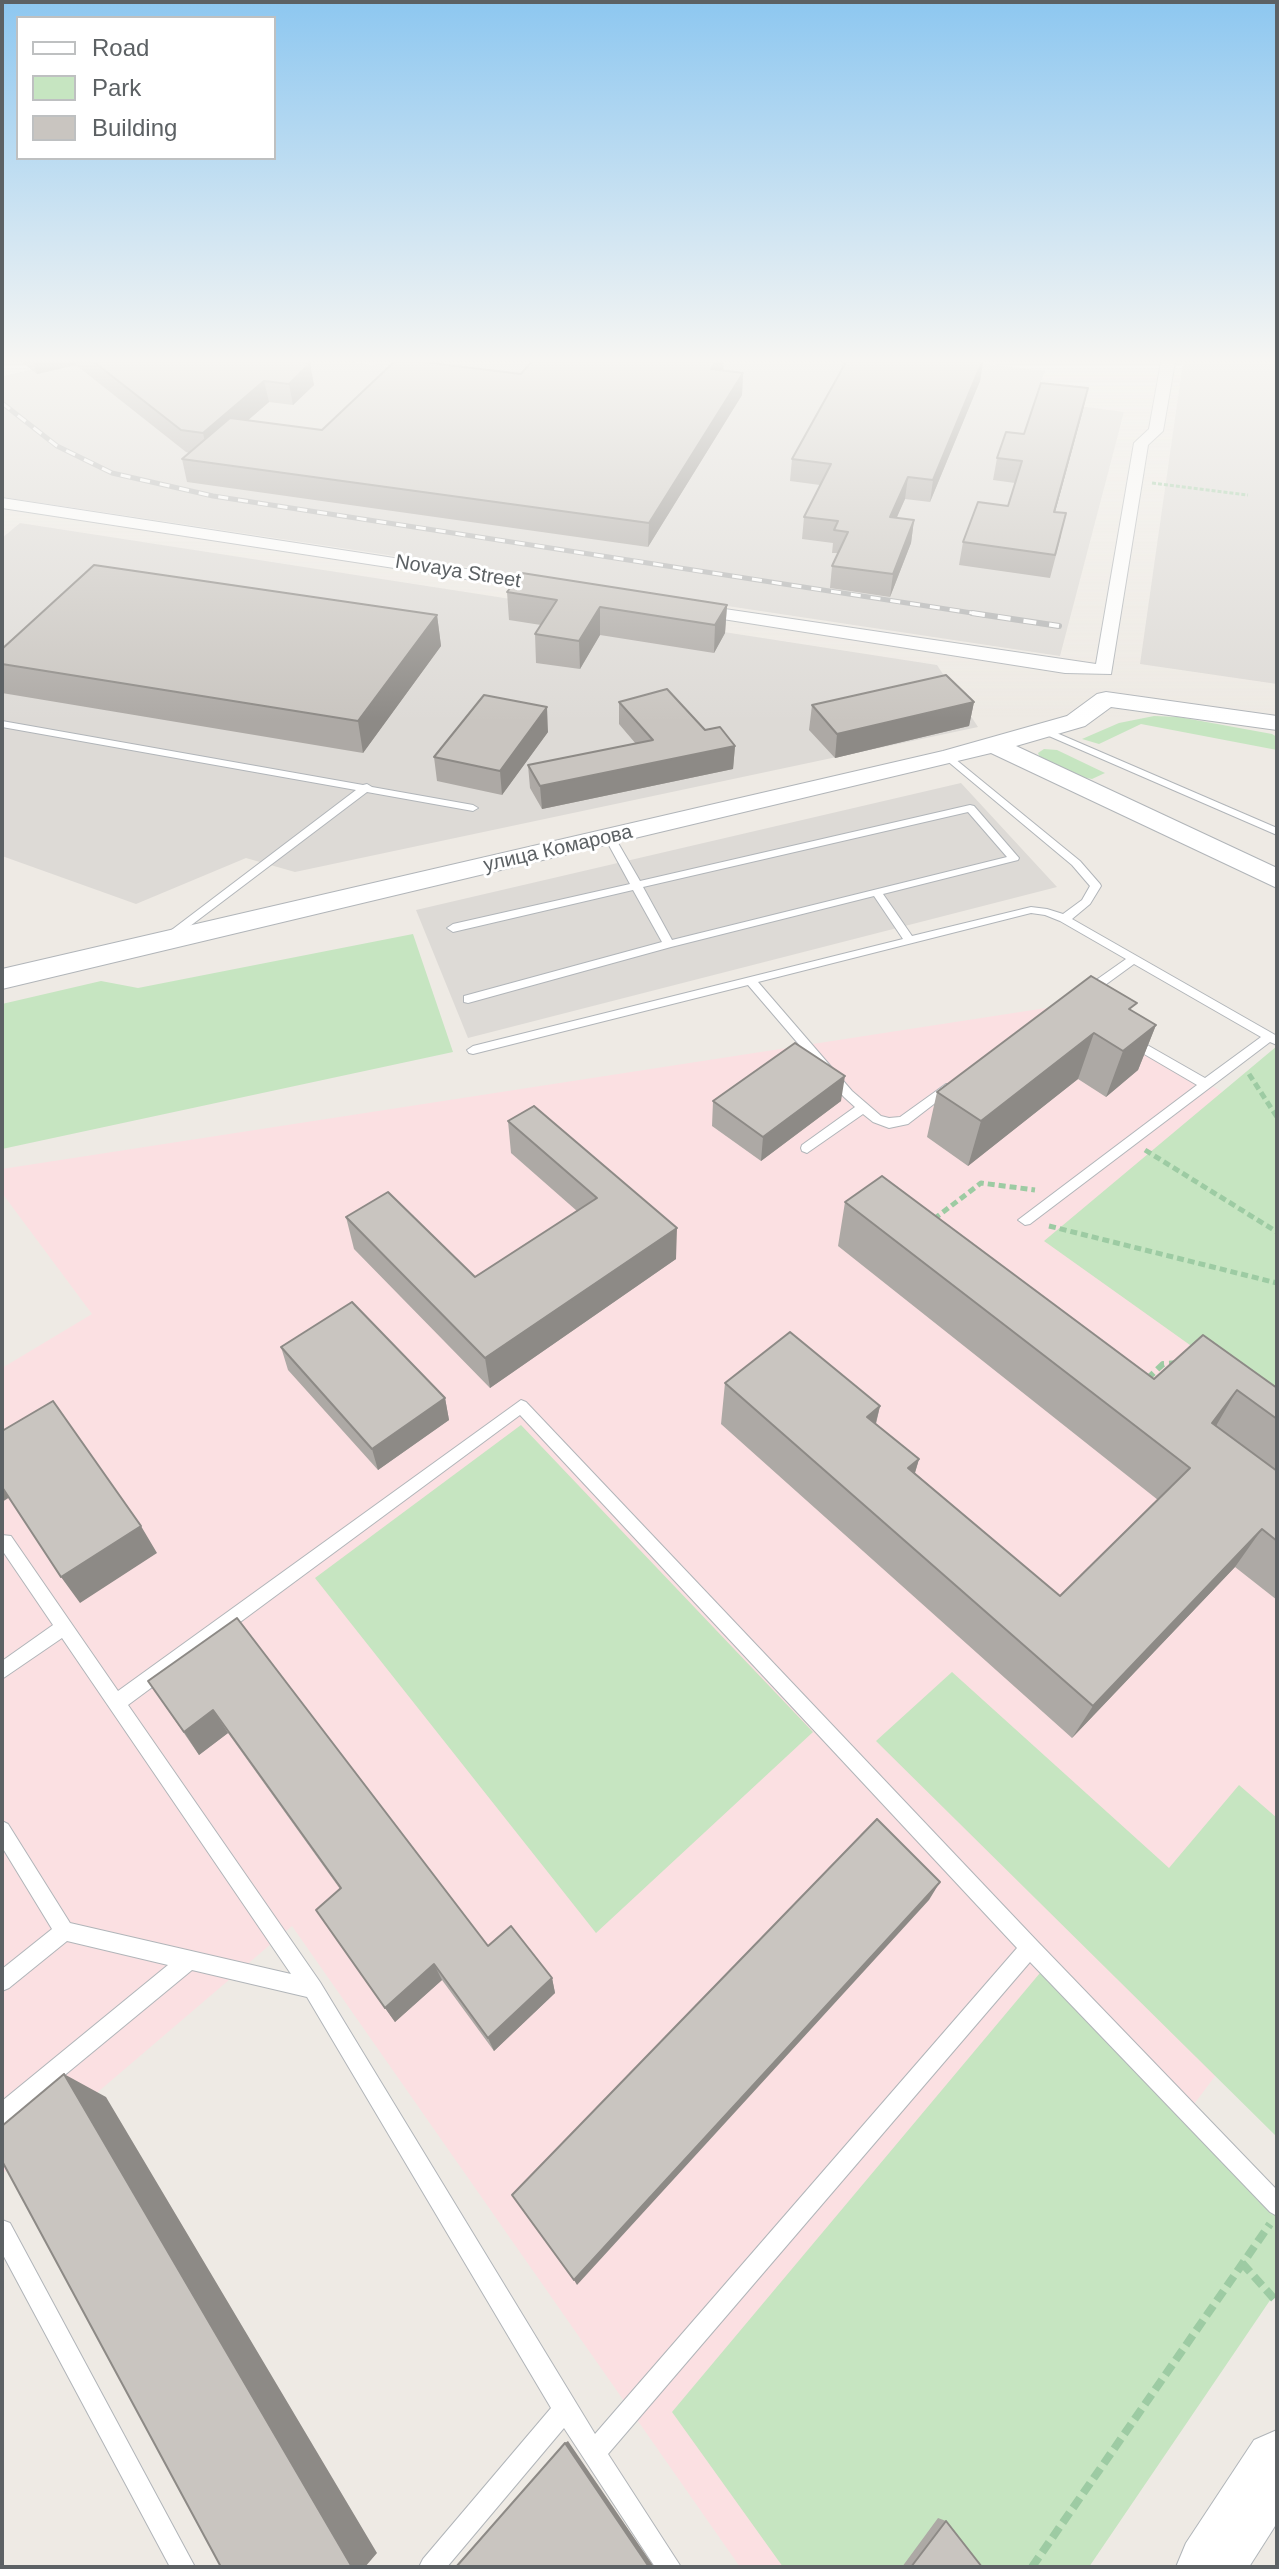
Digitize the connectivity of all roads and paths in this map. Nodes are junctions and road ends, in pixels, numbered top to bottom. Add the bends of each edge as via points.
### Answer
1 (1135, 482) edge
2 (1151, 483) dead end
3 (1248, 495) dead end
4 (2, 503) edge
5 (565, 589) edge
6 (674, 606) edge
7 (1104, 670) junction
8 (1106, 699) junction
9 (1277, 723) edge
10 (2, 724) edge
11 (1045, 731) junction
12 (994, 745) junction
13 (949, 757) junction
14 (367, 787) junction
15 (473, 808) dead end
16 (1277, 832) edge
17 (610, 838) junction
18 (1277, 879) edge
19 (638, 886) junction
20 (876, 892) junction
21 (1064, 919) junction
22 (453, 928) dead end
23 (169, 938) junction
24 (910, 941) junction
25 (669, 944) junction
26 (1134, 959) junction
27 (2, 979) edge
28 (751, 981) junction
29 (468, 999) dead end
30 (1069, 1005) edge
31 (1123, 1037) edge
32 (1273, 1039) edge
33 (473, 1050) dead end
34 (1239, 1059) junction
35 (967, 1076) edge
36 (1205, 1084) junction
37 (862, 1109) junction
38 (1277, 1117) edge
39 (1130, 1141) junction
40 (807, 1148) dead end
41 (1073, 1183) junction
42 (1025, 1220) joint
43 (928, 1226) edge
44 (1277, 1232) edge
45 (1277, 1283) edge
46 (1190, 1369) edge
47 (1138, 1382) edge
48 (2, 1543) edge
49 (64, 1627) junction
50 (2, 1671) edge
51 (116, 1703) junction
52 (2, 1830) edge
53 (64, 1931) junction
54 (1030, 1948) junction
55 (189, 1960) junction
56 (2, 1981) edge
57 (313, 1989) junction
58 (2, 2114) edge
59 (1277, 2205) edge
60 (1277, 2214) edge
61 (2, 2231) edge
62 (1242, 2263) junction
63 (1277, 2302) edge
64 (565, 2409) junction
65 (595, 2452) junction
66 (1277, 2463) edge
67 (183, 2567) edge
68 (431, 2567) edge
69 (669, 2567) edge
70 (1032, 2567) edge
71 (1210, 2567) edge

1 - 7 street
2 - 3 path
4 - 5 street, Novaya Street
6 - 7 street
7 - 8 street
8 - 9 street
8 - 11 street, улица Комарова via 1076,721
10 - 14 lane
11 - 12 street, улица Комарова
11 - 16 lane
12 - 13 street, улица Комарова
12 - 18 street
13 - 17 street, улица Комарова
13 - 21 lane via 1076,863 1096,886
14 - 15 lane
14 - 23 lane
17 - 19 lane
17 - 23 street, улица Комарова
19 - 20 lane via 970,808 1014,858
19 - 22 lane
19 - 25 lane
20 - 24 lane
20 - 25 lane
21 - 24 lane via 1031,910
21 - 26 lane
23 - 27 street, улица Комарова
24 - 28 lane
25 - 29 lane
26 - 30 lane
26 - 32 lane
28 - 33 lane
28 - 37 lane
31 - 36 lane
32 - 34 lane
34 - 36 lane
34 - 38 path
35 - 37 lane via 903,1121 889,1123
36 - 39 lane
37 - 40 lane
39 - 41 lane
39 - 44 path
41 - 42 lane
41 - 43 path via 1033,1190 981,1183
42 - 45 path
46 - 47 path via 1171,1362
48 - 49 lane
49 - 50 lane
49 - 51 lane
51 - 54 lane via 521,1406
51 - 57 lane
52 - 53 lane
53 - 55 lane
53 - 56 lane
54 - 59 lane
54 - 65 lane
55 - 57 lane
55 - 58 lane
57 - 64 lane
60 - 62 path
61 - 67 lane
62 - 63 path
62 - 70 path
64 - 65 lane
64 - 68 lane
65 - 69 lane
66 - 71 main road

